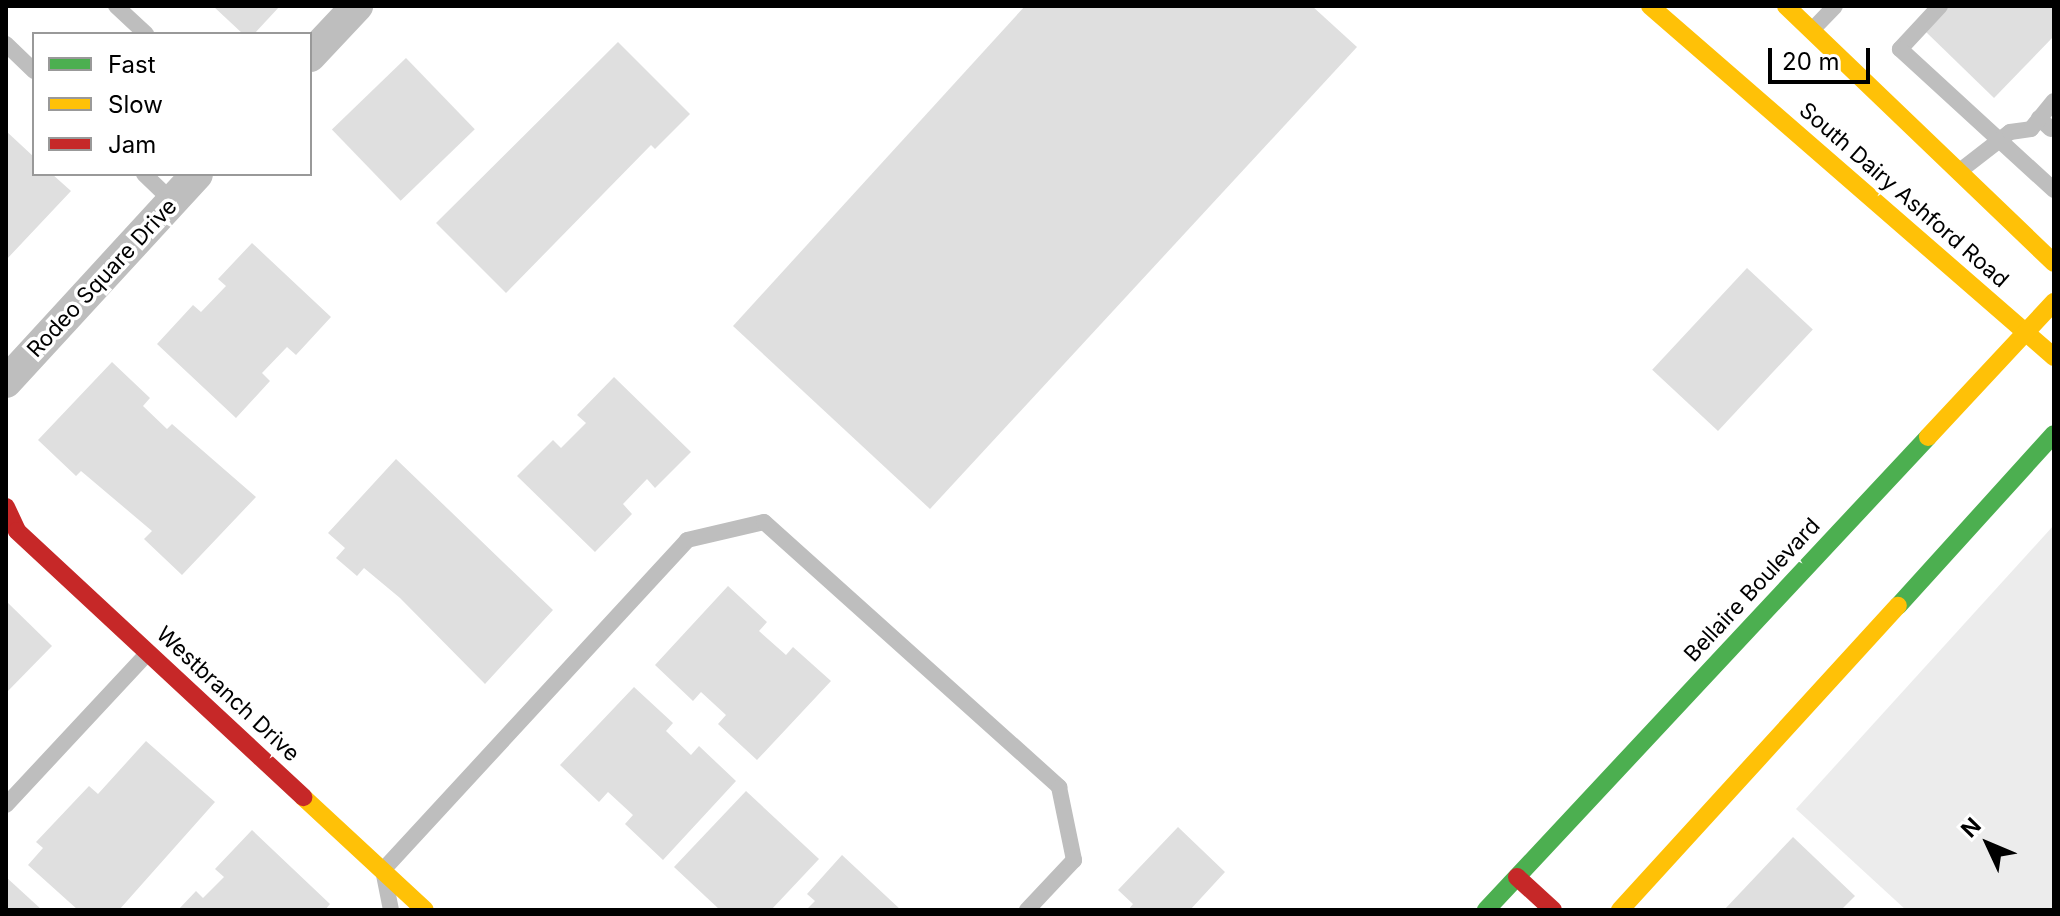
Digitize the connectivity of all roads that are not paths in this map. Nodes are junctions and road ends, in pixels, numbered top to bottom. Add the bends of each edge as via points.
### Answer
1 (116, 6) edge
2 (357, 6) edge
3 (1650, 6) edge
4 (1786, 6) edge
5 (1835, 6) edge
6 (1940, 6) edge
7 (1813, 30) junction
8 (144, 32) edge
9 (6, 44) edge
10 (312, 54) edge
11 (32, 69) edge
12 (2054, 101) edge
13 (1999, 141) junction
14 (1959, 171) junction
15 (146, 176) edge
16 (195, 176) edge
17 (2054, 190) edge
18 (172, 201) junction
19 (2054, 263) edge
20 (2054, 302) edge
21 (2026, 332) junction
22 (2054, 357) edge
23 (6, 382) edge
24 (2054, 434) edge
25 (6, 507) edge
26 (148, 652) junction
27 (6, 805) edge
28 (383, 870) junction
29 (1517, 877) junction
30 (391, 910) edge
31 (425, 910) edge
32 (1027, 910) edge
33 (1486, 910) edge
34 (1553, 910) edge
35 (1620, 910) edge

1 - 8 lane
2 - 10 street
3 - 21 main road, South Dairy Ashford Road
4 - 7 main road
5 - 7 lane
6 - 13 lane via 1900,49
7 - 14 main road
9 - 11 lane
12 - 13 lane via 2045,124 2010,132
13 - 14 lane
13 - 17 lane
14 - 19 main road
15 - 18 lane
16 - 18 street, Rodeo Square Drive
18 - 23 street, Rodeo Square Drive
20 - 21 main road, Bellaire Boulevard
21 - 22 main road, South Dairy Ashford Road
21 - 29 main road, Bellaire Boulevard
24 - 35 main road
25 - 26 main road, Westbranch Drive via 17,531
26 - 27 lane
26 - 28 main road, Westbranch Drive
28 - 30 lane
28 - 31 main road, Westbranch Drive
28 - 32 lane via 687,540 764,522 1059,787 1074,860
29 - 33 main road, Bellaire Boulevard
29 - 34 main road

